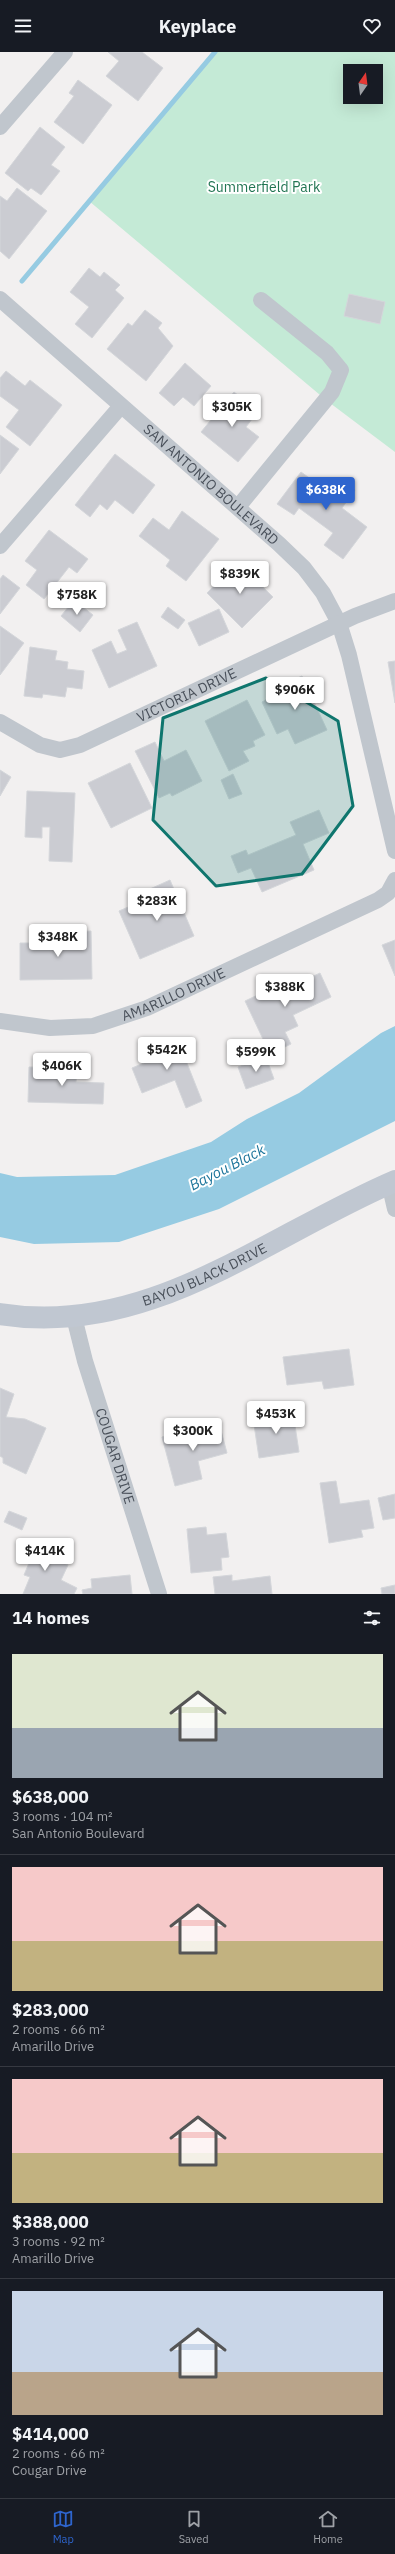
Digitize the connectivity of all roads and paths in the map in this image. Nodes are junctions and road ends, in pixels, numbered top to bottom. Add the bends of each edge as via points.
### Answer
1 (65, 52) edge
2 (0, 126) edge
3 (0, 299) edge
4 (261, 300) dead end
5 (121, 406) junction
6 (238, 507) junction
7 (0, 546) edge
8 (395, 601) edge
9 (339, 623) junction
10 (0, 722) edge
11 (395, 851) edge
12 (395, 880) edge
13 (0, 1021) edge
14 (392, 1182) edge
15 (395, 1209) edge
16 (0, 1314) edge
17 (74, 1317) junction
18 (158, 1594) edge

1 - 2 street
3 - 5 street, SAN ANTONIO BOULEVARD
4 - 6 street via 327,353 341,370 332,392
5 - 6 street, SAN ANTONIO BOULEVARD
5 - 7 street
6 - 9 street, SAN ANTONIO BOULEVARD via 304,568 323,593
8 - 9 street, VICTORIA DRIVE
9 - 10 street, VICTORIA DRIVE via 80,745 60,750 40,745
9 - 11 street, SAN ANTONIO BOULEVARD
12 - 13 street, AMARILLO DRIVE via 388,893 378,900 147,1008 93,1026 50,1028
14 - 15 street
14 - 17 main road, BAYOU BLACK DRIVE via 176,1291 112,1311
16 - 17 main road, BAYOU BLACK DRIVE via 16,1317
17 - 18 street, COUGAR DRIVE via 85,1361

